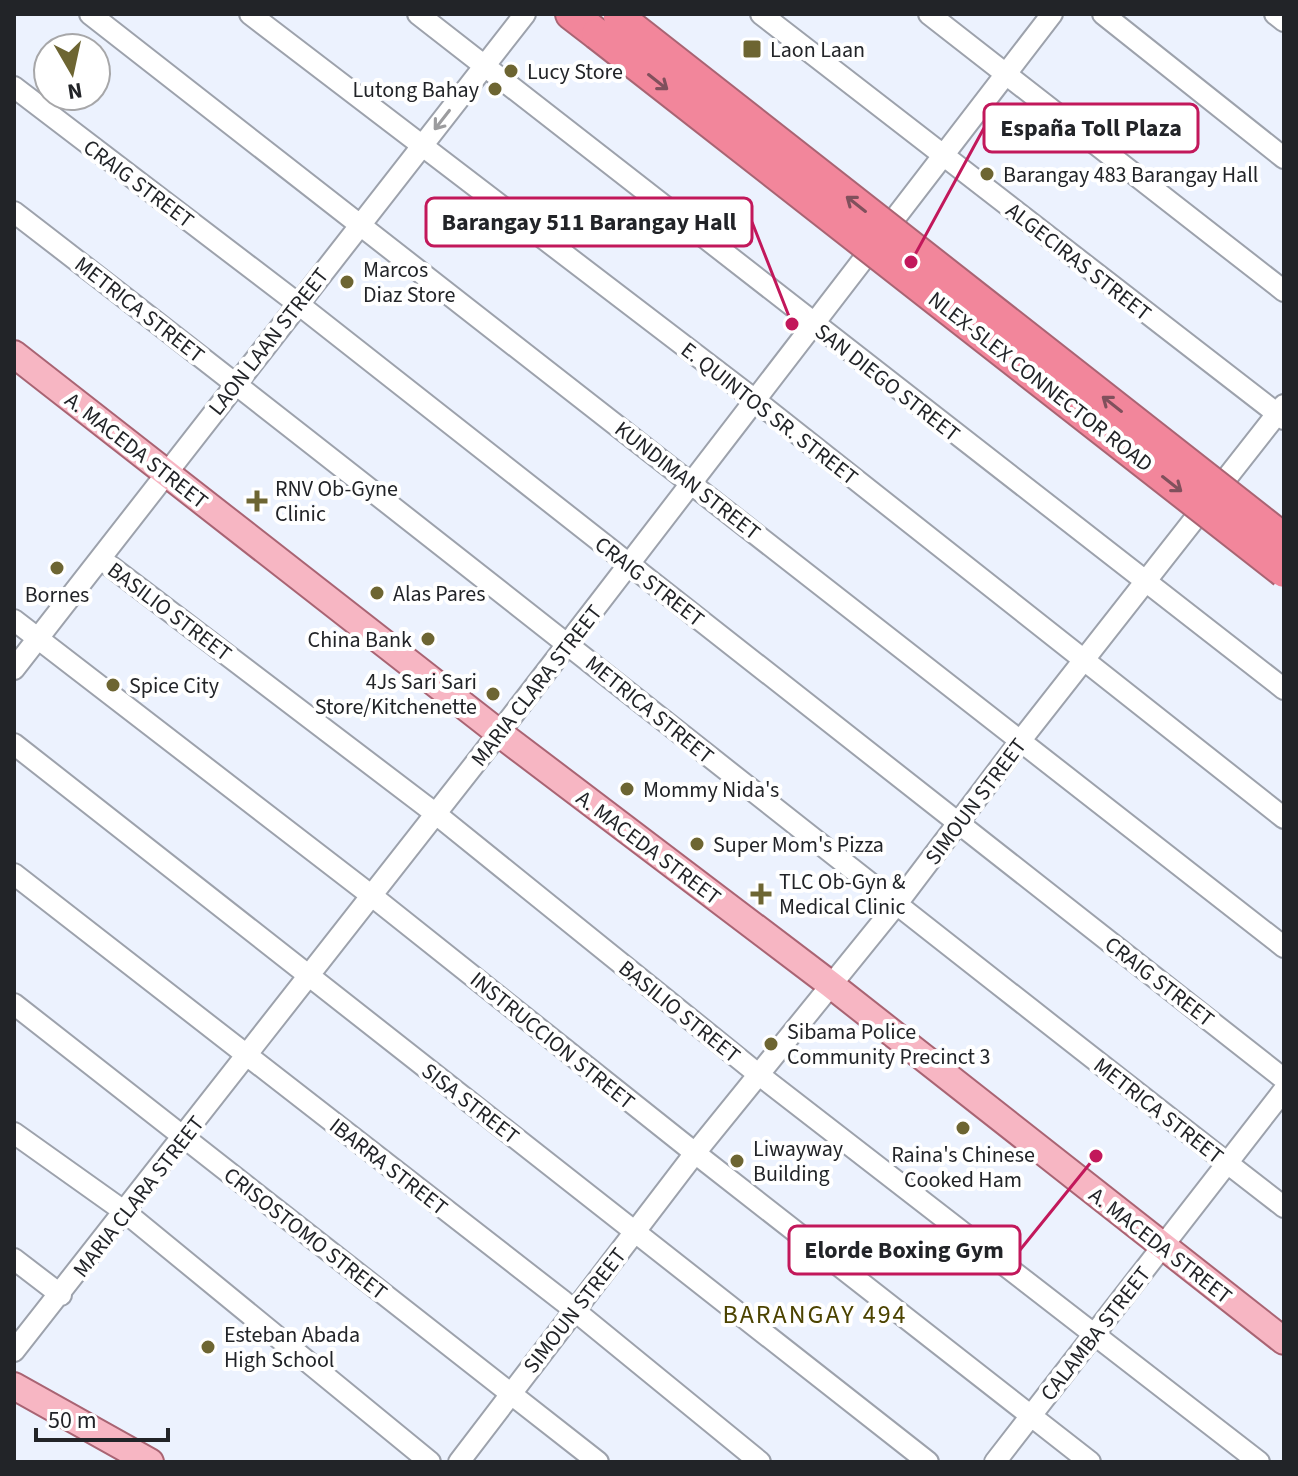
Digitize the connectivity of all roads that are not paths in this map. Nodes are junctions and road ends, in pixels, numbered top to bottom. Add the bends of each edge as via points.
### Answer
1 (90, 14) edge
2 (250, 14) edge
3 (418, 14) edge
4 (525, 14) edge
5 (571, 14) edge
6 (761, 14) edge
7 (929, 14) edge
8 (1052, 14) edge
9 (1103, 14) edge
10 (1275, 14) edge
11 (616, 15) edge
12 (1284, 21) edge
13 (484, 66) junction
14 (1005, 75) junction
15 (14, 87) edge
16 (421, 147) junction
17 (943, 156) junction
18 (1284, 158) edge
19 (14, 212) edge
20 (357, 226) junction
21 (1284, 291) edge
22 (297, 303) junction
23 (813, 325) junction
24 (14, 354) edge
25 (236, 382) junction
26 (755, 400) junction
27 (1282, 412) edge
28 (166, 473) junction
29 (692, 483) junction
30 (1284, 539) edge
31 (101, 559) junction
32 (629, 564) junction
33 (1284, 572) edge
34 (1147, 581) junction
35 (14, 620) edge
36 (38, 638) junction
37 (568, 643) junction
38 (1085, 659) junction
39 (14, 669) edge
40 (1284, 689) edge
41 (499, 733) junction
42 (1021, 740) junction
43 (14, 744) edge
44 (436, 814) junction
45 (1284, 818) edge
46 (959, 824) junction
47 (14, 874) edge
48 (372, 896) junction
49 (896, 905) junction
50 (1284, 947) edge
51 (310, 976) junction
52 (830, 984) junction
53 (14, 1004) edge
54 (247, 1056) junction
55 (758, 1074) junction
56 (1284, 1079) edge
57 (1284, 1090) edge
58 (14, 1133) edge
59 (183, 1138) junction
60 (695, 1153) junction
61 (1228, 1164) junction
62 (1284, 1207) edge
63 (125, 1212) junction
64 (635, 1232) junction
65 (1161, 1246) junction
66 (14, 1259) edge
67 (61, 1295) junction
68 (575, 1310) junction
69 (1094, 1332) junction
70 (1284, 1341) edge
71 (14, 1351) edge
72 (14, 1386) edge
73 (511, 1393) junction
74 (1031, 1416) junction
75 (150, 1462) edge
76 (430, 1462) edge
77 (459, 1462) edge
78 (598, 1462) edge
79 (760, 1462) edge
80 (928, 1462) edge
81 (995, 1462) edge
82 (1090, 1462) edge
83 (1259, 1462) edge

1 - 20 street, KUNDIMAN STREET
2 - 16 street, E. QUINTOS SR. STREET
3 - 13 street, SAN DIEGO STREET
4 - 13 street, LAON LAAN STREET
5 -> 33 highway, NLEX-SLEX CONNECTOR ROAD, bridge
6 - 17 street, ALGECIRAS STREET
7 - 14 street
8 - 14 street, MARIA CLARA STREET
9 - 18 street
10 - 12 street
30 -> 11 highway, NLEX-SLEX CONNECTOR ROAD, bridge
13 -> 16 street, LAON LAAN STREET
13 - 23 street, SAN DIEGO STREET
14 - 17 street, MARIA CLARA STREET
14 - 21 street
15 - 22 street, CRAIG STREET
16 - 20 street, LAON LAAN STREET
16 - 26 street, E. QUINTOS SR. STREET
17 - 23 street, MARIA CLARA STREET
17 - 27 street, ALGECIRAS STREET
19 - 25 street, METRICA STREET
20 - 22 street, LAON LAAN STREET
20 - 29 street, KUNDIMAN STREET
22 - 25 street, LAON LAAN STREET
22 - 32 street, CRAIG STREET
23 - 26 street, MARIA CLARA STREET
23 - 34 street, SAN DIEGO STREET
24 - 28 main road, A. MACEDA STREET
25 - 28 street, LAON LAAN STREET
25 - 37 street, METRICA STREET
26 - 29 street, MARIA CLARA STREET
26 - 38 street, E. QUINTOS SR. STREET
27 - 34 street, SIMOUN STREET
28 - 31 street, LAON LAAN STREET
28 - 41 main road, A. MACEDA STREET
29 - 32 street, MARIA CLARA STREET
29 - 42 street, KUNDIMAN STREET
31 - 36 street, LAON LAAN STREET
31 - 44 street, BASILIO STREET
32 - 37 street, MARIA CLARA STREET
32 - 46 street, CRAIG STREET
34 - 38 street, SIMOUN STREET
34 - 40 street, SAN DIEGO STREET
35 - 36 street, INSTRUCCION STREET
36 - 39 street, LAON LAAN STREET
36 - 48 street, INSTRUCCION STREET
37 - 41 street, MARIA CLARA STREET
37 - 49 street, METRICA STREET
38 - 42 street, SIMOUN STREET
38 - 45 street, E. QUINTOS SR. STREET
41 - 44 street, MARIA CLARA STREET
41 - 52 main road, A. MACEDA STREET
42 - 46 street, SIMOUN STREET
42 - 50 street, KUNDIMAN STREET
43 - 51 street, SISA STREET
44 - 48 street, MARIA CLARA STREET
44 - 55 street, BASILIO STREET
46 - 49 street, SIMOUN STREET
46 - 56 street, CRAIG STREET
47 - 54 street, IBARRA STREET
48 - 51 street, MARIA CLARA STREET
48 - 60 street, INSTRUCCION STREET
49 - 52 street, SIMOUN STREET
49 - 61 street, METRICA STREET
51 - 54 street, MARIA CLARA STREET
51 - 64 street, SISA STREET
52 - 55 street, SIMOUN STREET
52 - 65 main road, A. MACEDA STREET
53 - 59 street, CRISOSTOMO STREET
54 - 59 street, MARIA CLARA STREET
54 - 68 street, IBARRA STREET
55 - 60 street, SIMOUN STREET
55 - 69 street, BASILIO STREET
57 - 61 street, CALAMBA STREET
58 - 63 street
59 - 63 street, MARIA CLARA STREET
59 - 73 street, CRISOSTOMO STREET
60 - 64 street, SIMOUN STREET
60 - 74 street, INSTRUCCION STREET
61 - 62 street, METRICA STREET
61 - 65 street, CALAMBA STREET
63 - 67 street, MARIA CLARA STREET
63 - 76 street
64 - 68 street, SIMOUN STREET
64 - 80 street, SISA STREET
65 - 69 street, CALAMBA STREET
65 - 70 main road, A. MACEDA STREET
66 - 67 street
67 - 71 street, MARIA CLARA STREET
68 - 73 street, SIMOUN STREET
68 - 79 street, IBARRA STREET
69 - 74 street, CALAMBA STREET
69 - 83 street, BASILIO STREET
72 - 75 main road
73 - 77 street, SIMOUN STREET
73 - 78 street, CRISOSTOMO STREET
74 - 81 street, CALAMBA STREET
74 - 82 street, INSTRUCCION STREET

